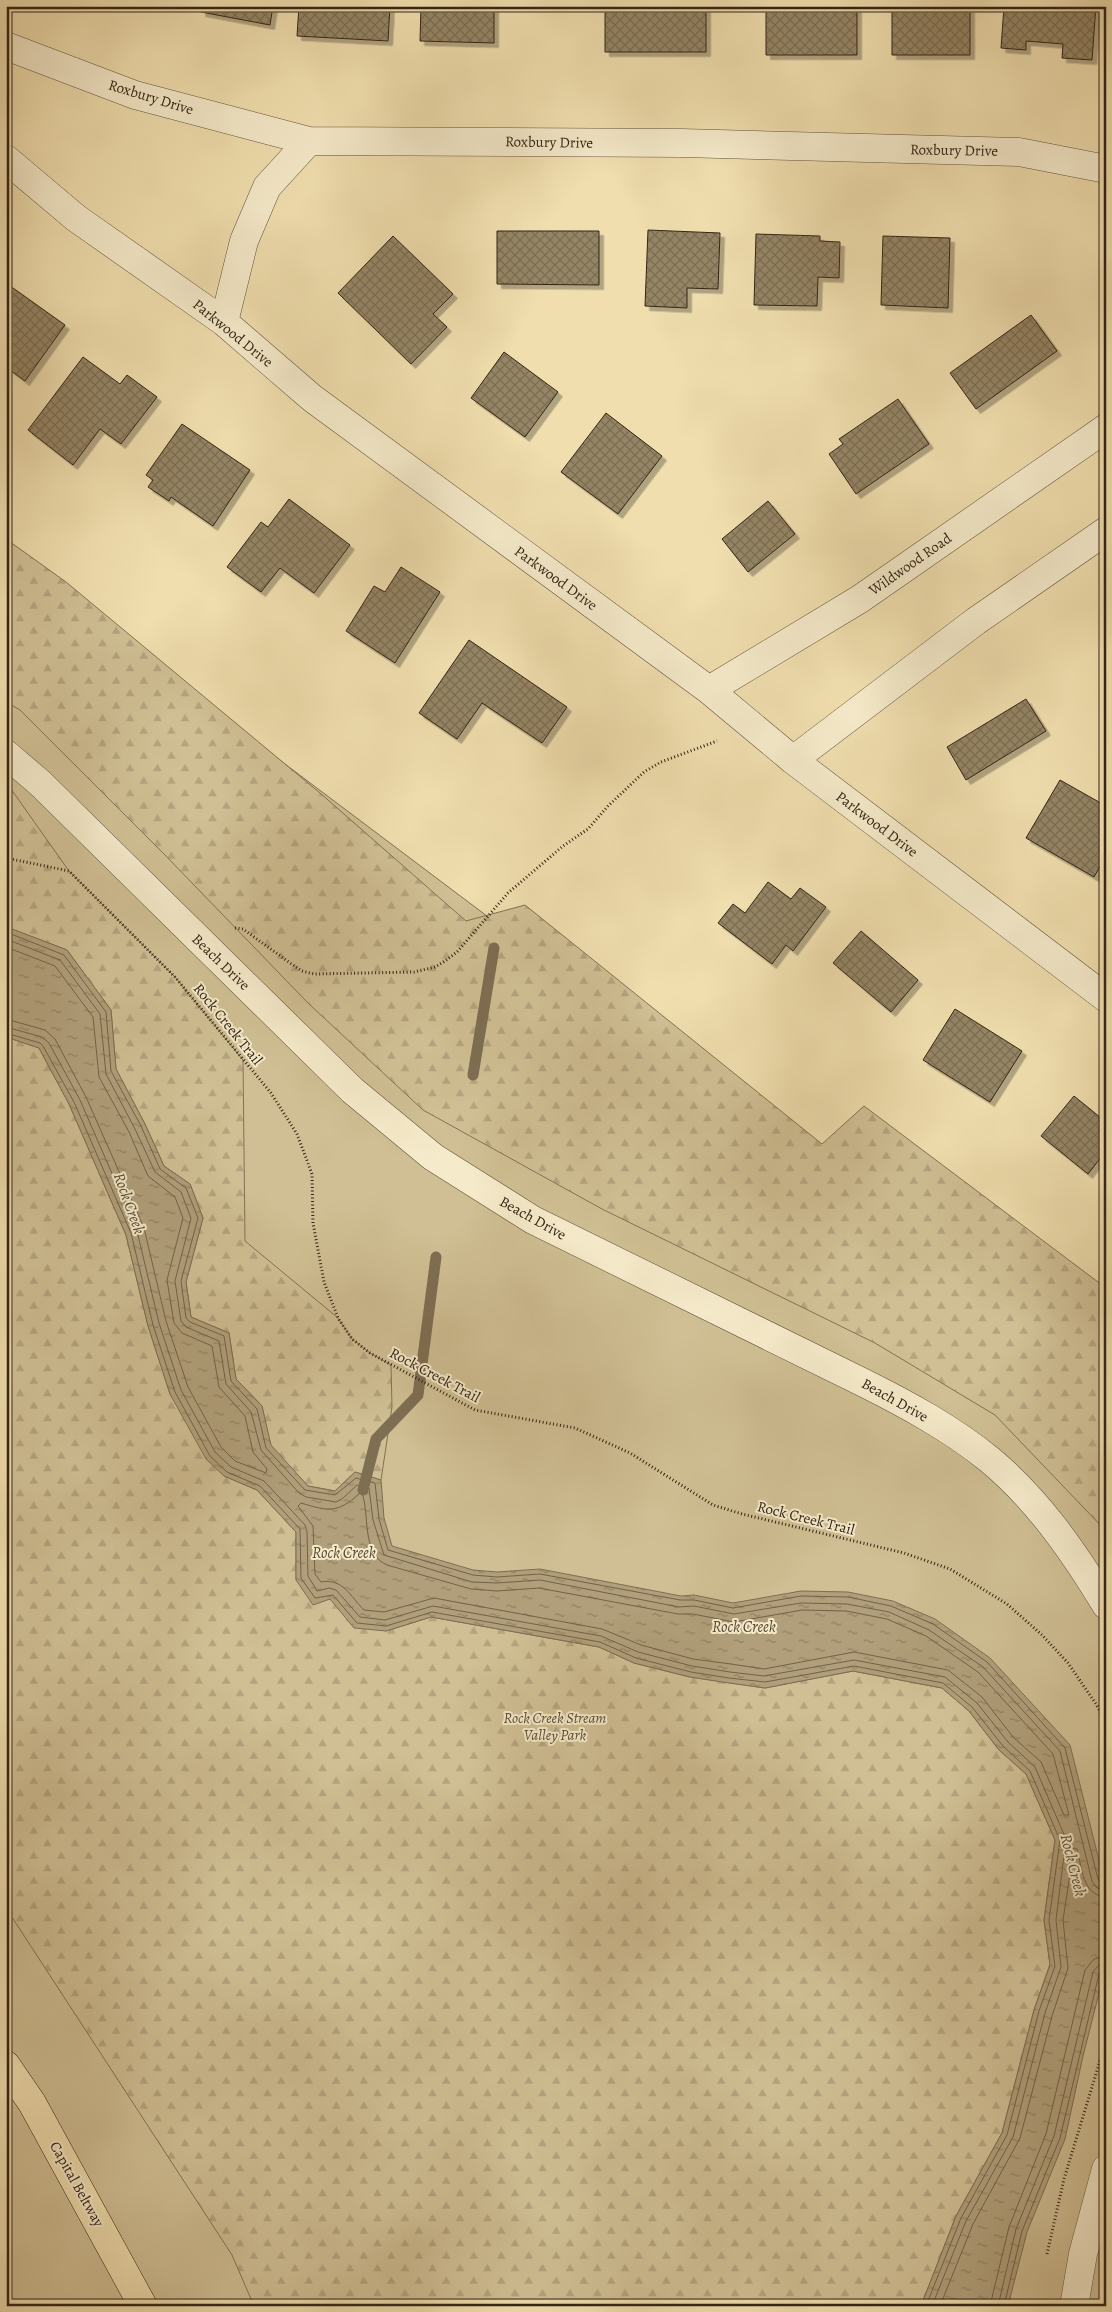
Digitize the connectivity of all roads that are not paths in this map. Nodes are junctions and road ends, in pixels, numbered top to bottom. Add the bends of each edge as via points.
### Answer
1 (6, 46) edge
2 (309, 141) junction
3 (6, 159) edge
4 (1106, 169) edge
5 (224, 322) junction
6 (1106, 428) edge
7 (1106, 531) edge
8 (709, 690) junction
9 (6, 754) edge
10 (793, 760) junction
11 (1106, 998) edge
12 (1106, 1605) edge
13 (6, 2064) edge
14 (1106, 2170) edge
15 (143, 2306) edge
16 (1074, 2306) edge

1 - 2 street, Roxbury Drive via 135,95
2 - 4 street, Roxbury Drive via 682,143 1018,152
2 - 5 street via 267,187 244,241
3 - 5 street, Parkwood Drive via 76,218
5 - 8 street, Parkwood Drive via 312,398
6 - 8 street, Wildwood Road via 860,599
7 - 10 street via 976,621
8 - 10 street, Parkwood Drive
9 - 12 street, Beach Drive via 40,783 352,1090 433,1157 533,1220 864,1382 911,1406 953,1433 990,1460 1022,1491 1054,1527
10 - 11 street, Parkwood Drive
13 - 15 highway, Capital Beltway via 32,2103
14 - 16 street via 1083,2254

